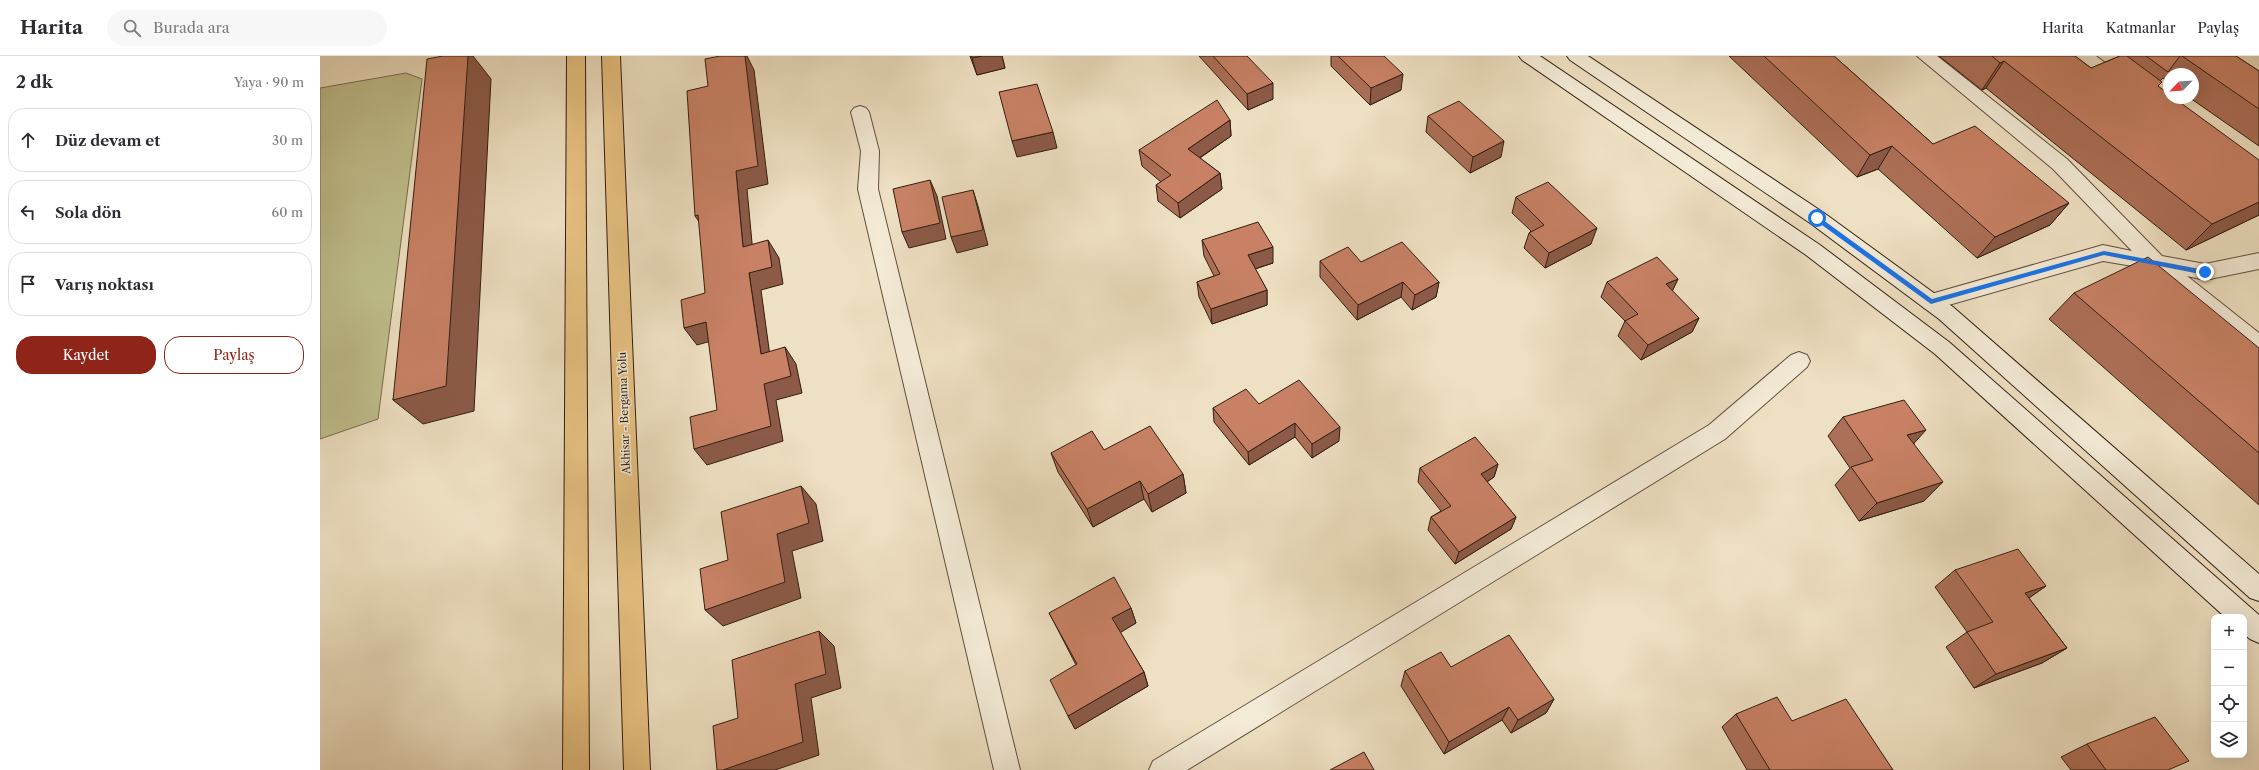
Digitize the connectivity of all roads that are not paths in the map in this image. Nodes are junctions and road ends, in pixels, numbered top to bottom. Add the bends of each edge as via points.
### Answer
1 (576, 56) edge
2 (611, 56) edge
3 (1528, 56) edge
4 (1576, 56) edge
5 (1926, 56) edge
6 (2084, 56) edge
7 (2136, 95) edge
8 (860, 112) dead end
9 (2259, 261) edge
10 (2156, 263) junction
11 (1931, 302) junction
12 (2259, 345) edge
13 (1799, 361) dead end
14 (2259, 590) edge
15 (2259, 631) edge
16 (576, 770) edge
17 (637, 770) edge
18 (1007, 770) edge
19 (1162, 770) edge

1 - 16 main road
2 - 17 main road, Akhisar - Bergama Yolu
3 - 15 street via 1813,250 1942,348
4 - 11 street via 1817,218
5 - 10 street via 2060,164
6 - 7 street
8 - 18 street via 870,151 868,189
9 - 10 street via 2205,272
10 - 11 street via 2104,253
10 - 12 street
11 - 14 street
13 - 19 street via 1716,432

